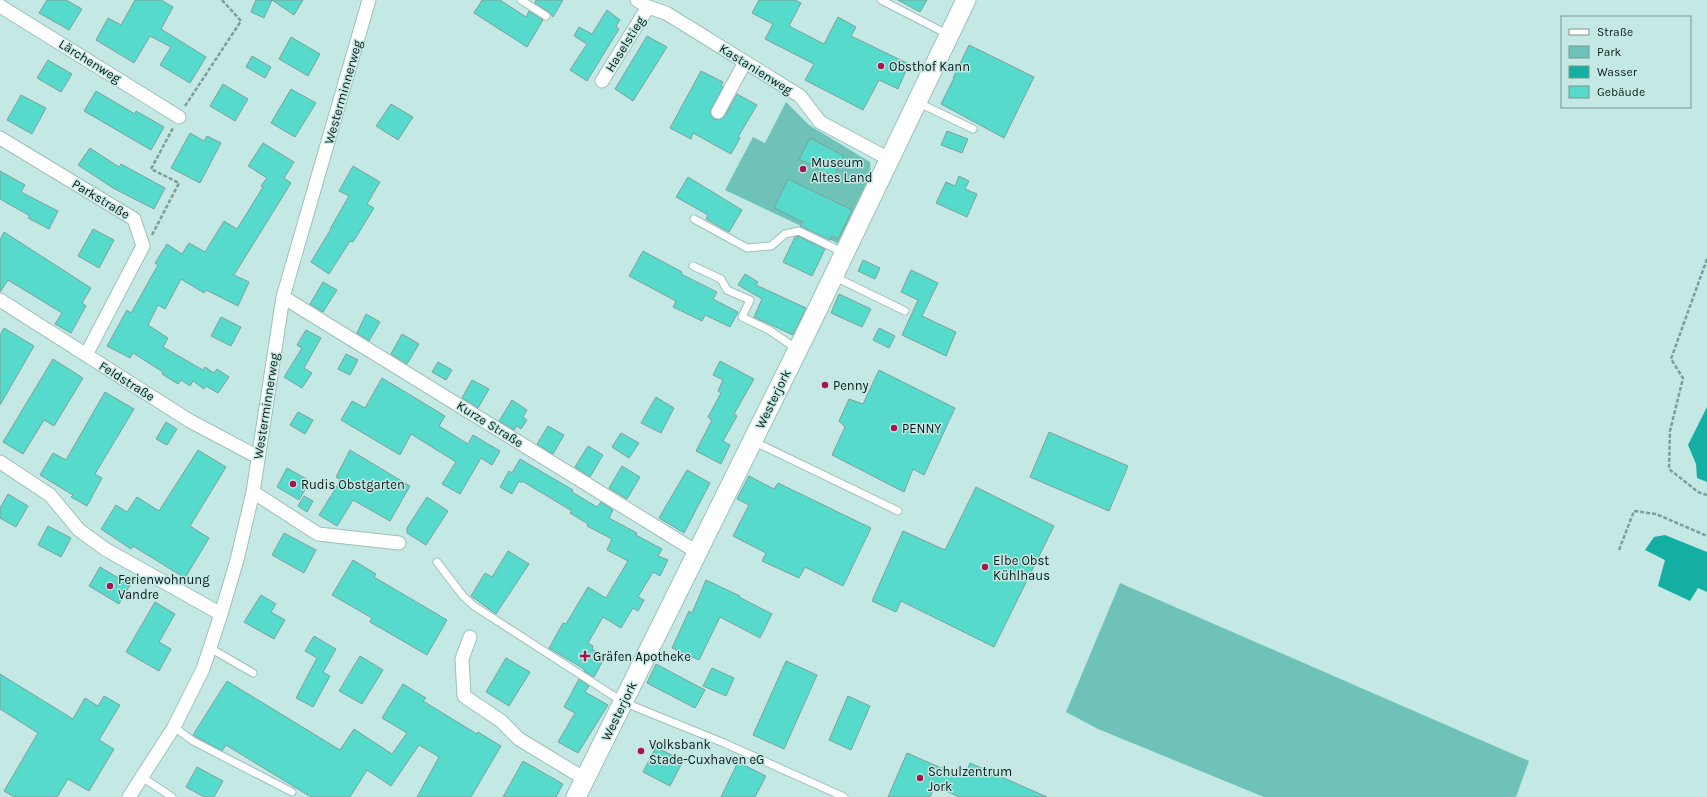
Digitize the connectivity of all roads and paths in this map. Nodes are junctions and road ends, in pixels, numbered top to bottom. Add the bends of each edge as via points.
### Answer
1 (369, 0) edge
2 (521, 0) edge
3 (881, 0) edge
4 (966, 0) edge
5 (642, 4) edge
6 (0, 6) edge
7 (546, 16) dead end
8 (949, 35) junction
9 (745, 62) junction
10 (602, 81) dead end
11 (917, 102) junction
12 (718, 112) dead end
13 (179, 117) dead end
14 (973, 129) dead end
15 (0, 138) edge
16 (889, 159) junction
17 (694, 219) dead end
18 (844, 253) junction
19 (1707, 259) edge
20 (693, 266) dead end
21 (833, 276) junction
22 (283, 297) junction
23 (0, 300) edge
24 (905, 311) dead end
25 (798, 349) junction
26 (86, 355) junction
27 (752, 441) junction
28 (258, 457) junction
29 (0, 462) edge
30 (253, 492) junction
31 (1707, 495) edge
32 (898, 511) dead end
33 (1707, 536) edge
34 (399, 543) dead end
35 (1619, 550) dead end
36 (697, 552) junction
37 (437, 562) dead end
38 (222, 614) junction
39 (470, 637) dead end
40 (210, 648) junction
41 (253, 673) dead end
42 (623, 702) junction
43 (174, 727) junction
44 (142, 777) junction
45 (585, 779) junction
46 (292, 792) dead end
47 (128, 797) edge
48 (172, 797) edge
49 (576, 797) edge
50 (844, 797) edge

1 - 22 street, Westerminnerweg
2 - 7 lane
3 - 8 lane
4 - 8 main road, Westerjork
5 - 9 street, Kastanienweg via 666,13
5 - 10 street, Haselstieg
6 - 13 street, Lärchenweg
8 - 11 main road, Westerjork
9 - 12 street
9 - 16 street, Kastanienweg via 800,96 820,122
11 - 14 lane
11 - 16 main road, Westerjork
15 - 26 street, Parkstraße via 134,219 143,246
16 - 18 main road, Westerjork
17 - 18 lane via 747,248 771,246 785,234 799,232
18 - 21 main road, Westerjork
19 - 31 path via 1671,359 1683,378 1670,431 1669,469 1698,492
20 - 25 lane via 721,279 727,290 750,300 742,317 769,330
21 - 24 lane
21 - 25 main road, Westerjork
22 - 28 street, Westerminnerweg
22 - 36 street, Kurze Straße
23 - 26 street, Feldstraße
25 - 27 main road, Westerjork
26 - 28 street, Feldstraße via 190,420
27 - 32 lane
27 - 36 main road, Westerjork
28 - 30 street, Westerminnerweg
29 - 38 street via 50,495 79,530 105,549
30 - 34 street via 318,534
30 - 38 street, Westerminnerweg
33 - 35 path via 1656,514 1634,511
36 - 42 main road, Westerjork
37 - 42 lane via 474,606
38 - 40 street, Westerminnerweg
39 - 45 street via 462,660 464,696 501,720 519,739
40 - 41 lane
40 - 43 street, Westerminnerweg via 203,669
42 - 45 main road, Westerjork
42 - 50 lane via 724,743
43 - 44 street, Westerminnerweg
43 - 46 lane via 193,741
44 - 47 street, Westerminnerweg
44 - 48 lane
45 - 49 main road, Westerjork

